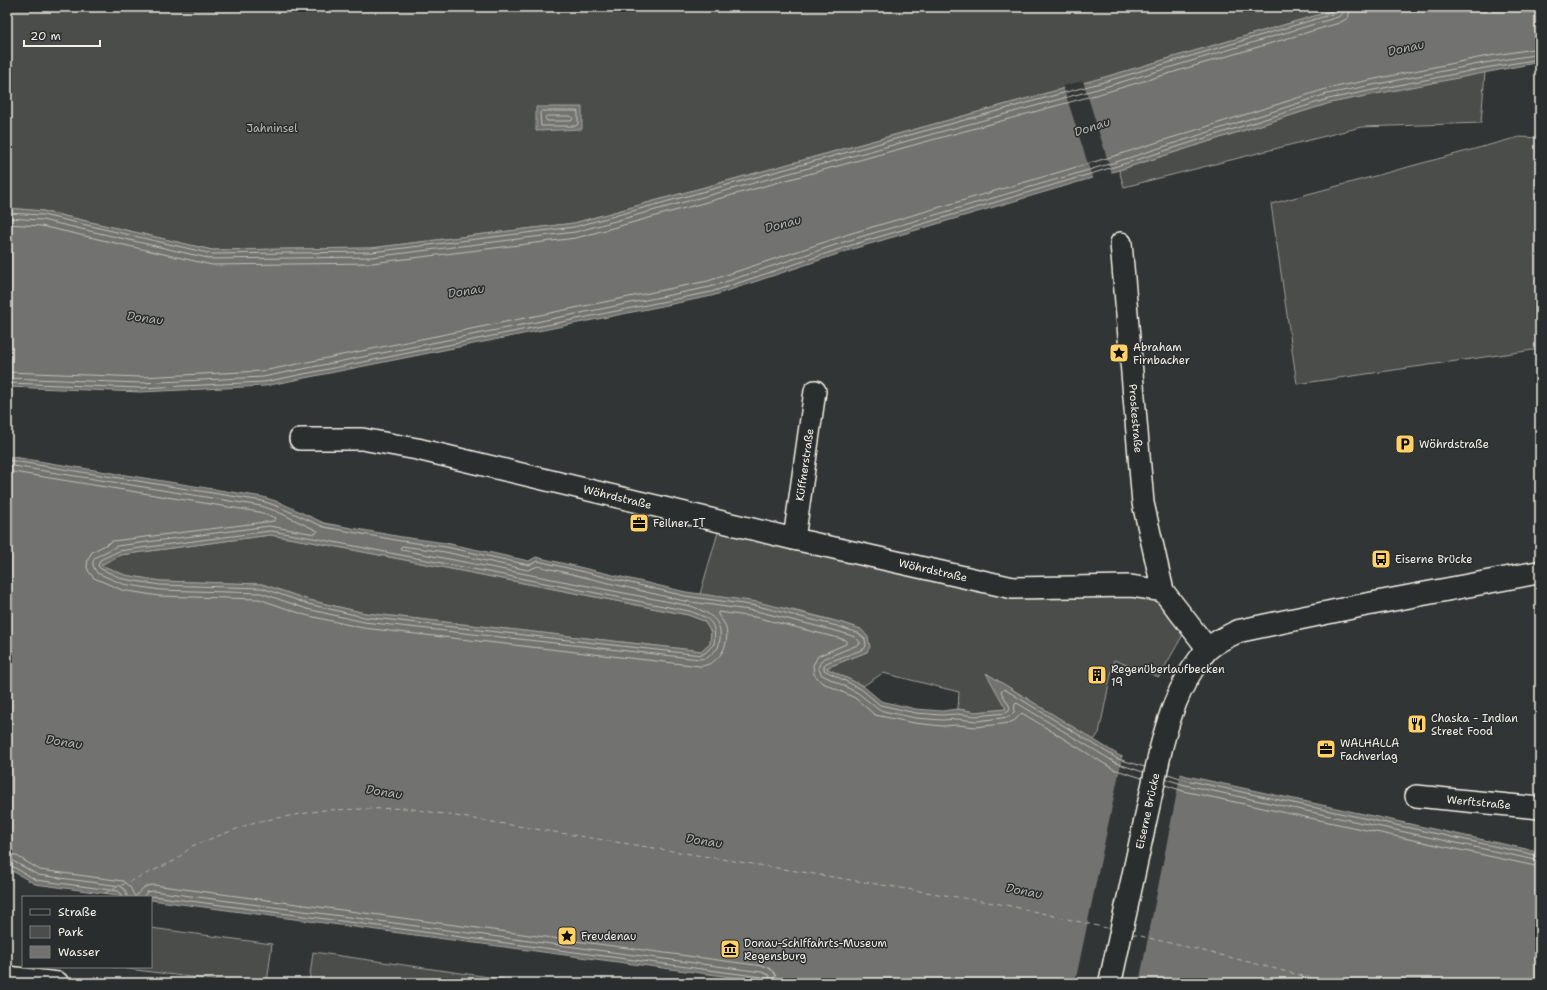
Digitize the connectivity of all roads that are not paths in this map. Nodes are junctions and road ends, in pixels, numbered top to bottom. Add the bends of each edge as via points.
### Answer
1 (1121, 243) dead end
2 (815, 391) dead end
3 (300, 439) dead end
4 (794, 539) junction
5 (1540, 572) edge
6 (1163, 591) junction
7 (1208, 649) junction
8 (1416, 796) dead end
9 (1540, 808) edge
10 (7, 977) edge
11 (58, 983) edge
12 (1110, 983) edge

1 - 6 street, Proskestraße via 1142,503
2 - 4 street, Küffnerstraße
3 - 4 street, Wöhrdstraße via 362,439 418,449
4 - 6 street, Wöhrdstraße via 1013,588 1131,586
5 - 7 street via 1239,631
6 - 7 street
7 - 12 street, Eiserne Brücke via 1182,686 1171,713 1161,748
8 - 9 street, Werftstraße
10 - 11 street

